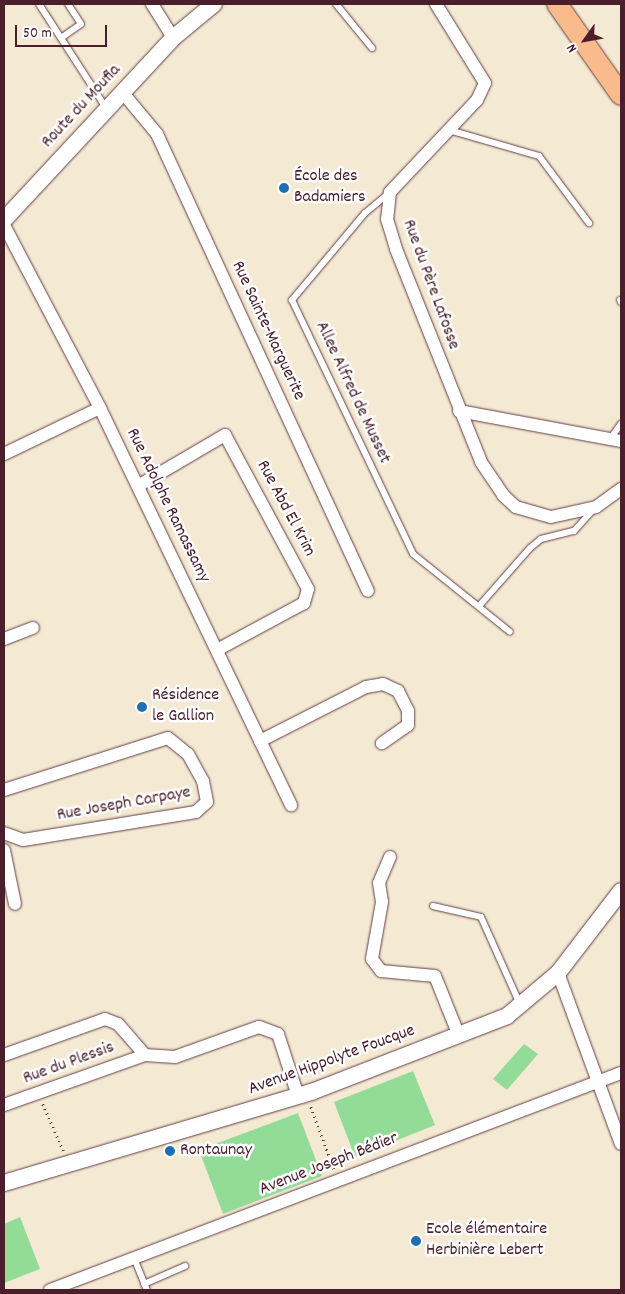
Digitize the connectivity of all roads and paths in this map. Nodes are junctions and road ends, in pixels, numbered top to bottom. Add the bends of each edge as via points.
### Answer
1 (39, 4) edge
2 (68, 4) edge
3 (152, 4) edge
4 (214, 4) edge
5 (336, 4) edge
6 (436, 4) edge
7 (557, 4) edge
8 (575, 4) edge
9 (61, 38) junction
10 (173, 38) junction
11 (372, 48) dead end
12 (621, 69) edge
13 (123, 93) junction
14 (621, 95) edge
15 (108, 111) junction
16 (449, 130) junction
17 (390, 192) junction
18 (5, 217) edge
19 (589, 223) dead end
20 (100, 408) junction
21 (459, 411) junction
22 (621, 424) edge
23 (616, 440) edge
24 (4, 454) edge
25 (138, 486) junction
26 (621, 489) edge
27 (596, 507) junction
28 (368, 591) dead end
29 (479, 606) junction
30 (34, 628) dead end
31 (510, 632) dead end
32 (4, 638) edge
33 (217, 650) junction
34 (260, 740) junction
35 (382, 743) dead end
36 (4, 790) edge
37 (291, 805) dead end
38 (4, 833) edge
39 (4, 850) edge
40 (390, 857) dead end
41 (621, 890) edge
42 (15, 904) dead end
43 (433, 906) dead end
44 (558, 974) junction
45 (521, 1008) junction
46 (460, 1036) junction
47 (4, 1055) edge
48 (145, 1055) junction
49 (621, 1073) edge
50 (599, 1081) junction
51 (39, 1094) junction
52 (302, 1095) junction
53 (4, 1106) edge
54 (621, 1144) edge
55 (70, 1165) junction
56 (338, 1180) junction
57 (4, 1183) edge
58 (134, 1258) junction
59 (185, 1266) dead end
60 (146, 1287) edge
61 (50, 1290) edge

1 - 9 lane
2 - 9 lane via 80,24
3 - 10 street
4 - 10 street, Route du Moufia
5 - 11 lane
6 - 16 street via 485,83 477,100
7 - 14 main road
8 - 12 main road
9 - 15 lane
10 - 13 street, Route du Moufia
13 - 15 street, Route du Moufia
13 - 28 street, Rue Sainte-Marguerite via 157,134
15 - 18 street, Route du Moufia
16 - 17 street
16 - 19 lane via 539,156
17 - 21 street, Rue du Père Lafosse via 391,234
17 - 29 lane, Allee Alfred de Musset via 366,213 292,300 405,541 422,564
18 - 20 street, Rue Adolphe Ramassamy
20 - 24 street
20 - 25 street, Rue Adolphe Ramassamy
21 - 23 street
21 - 27 street, Rue du Père Lafosse via 491,480 516,507 551,517
22 - 23 lane
25 - 33 street, Rue Adolphe Ramassamy
25 - 33 street, Rue Abd El Krim via 226,435 308,589 304,603
26 - 27 street, Rue du Père Lafosse
27 - 29 lane via 574,531 541,539 530,548
29 - 31 lane, Allee Alfred de Musset
30 - 32 street
33 - 34 street, Rue Adolphe Ramassamy
34 - 35 street via 366,687 383,684 398,691 408,711 408,724
34 - 37 street, Rue Adolphe Ramassamy
36 - 38 street, Rue Joseph Carpaye via 161,738 183,746 207,792 207,802 196,812 23,840
39 - 42 street
40 - 46 street via 379,883 382,902 372,959 381,971 435,976
41 - 44 street, Avenue Hippolyte Foucque
43 - 45 lane via 481,917
44 - 45 street, Avenue Hippolyte Foucque
44 - 50 street
45 - 46 street, Avenue Hippolyte Foucque
46 - 52 street, Avenue Hippolyte Foucque
47 - 48 street, Rue du Plessis via 105,1019 118,1024
48 - 51 street, Rue du Plessis
48 - 52 street, Rue du Plessis via 175,1057 259,1027 270,1029 278,1034
49 - 50 street, Avenue Joseph Bédier
50 - 54 street
50 - 56 street, Avenue Joseph Bédier
51 - 53 street, Rue du Plessis
51 - 55 path
52 - 55 street, Avenue Hippolyte Foucque
52 - 56 path
55 - 57 street, Avenue Hippolyte Foucque
56 - 58 street, Avenue Joseph Bédier
58 - 60 lane
58 - 61 street, Avenue Joseph Bédier
59 - 60 lane

